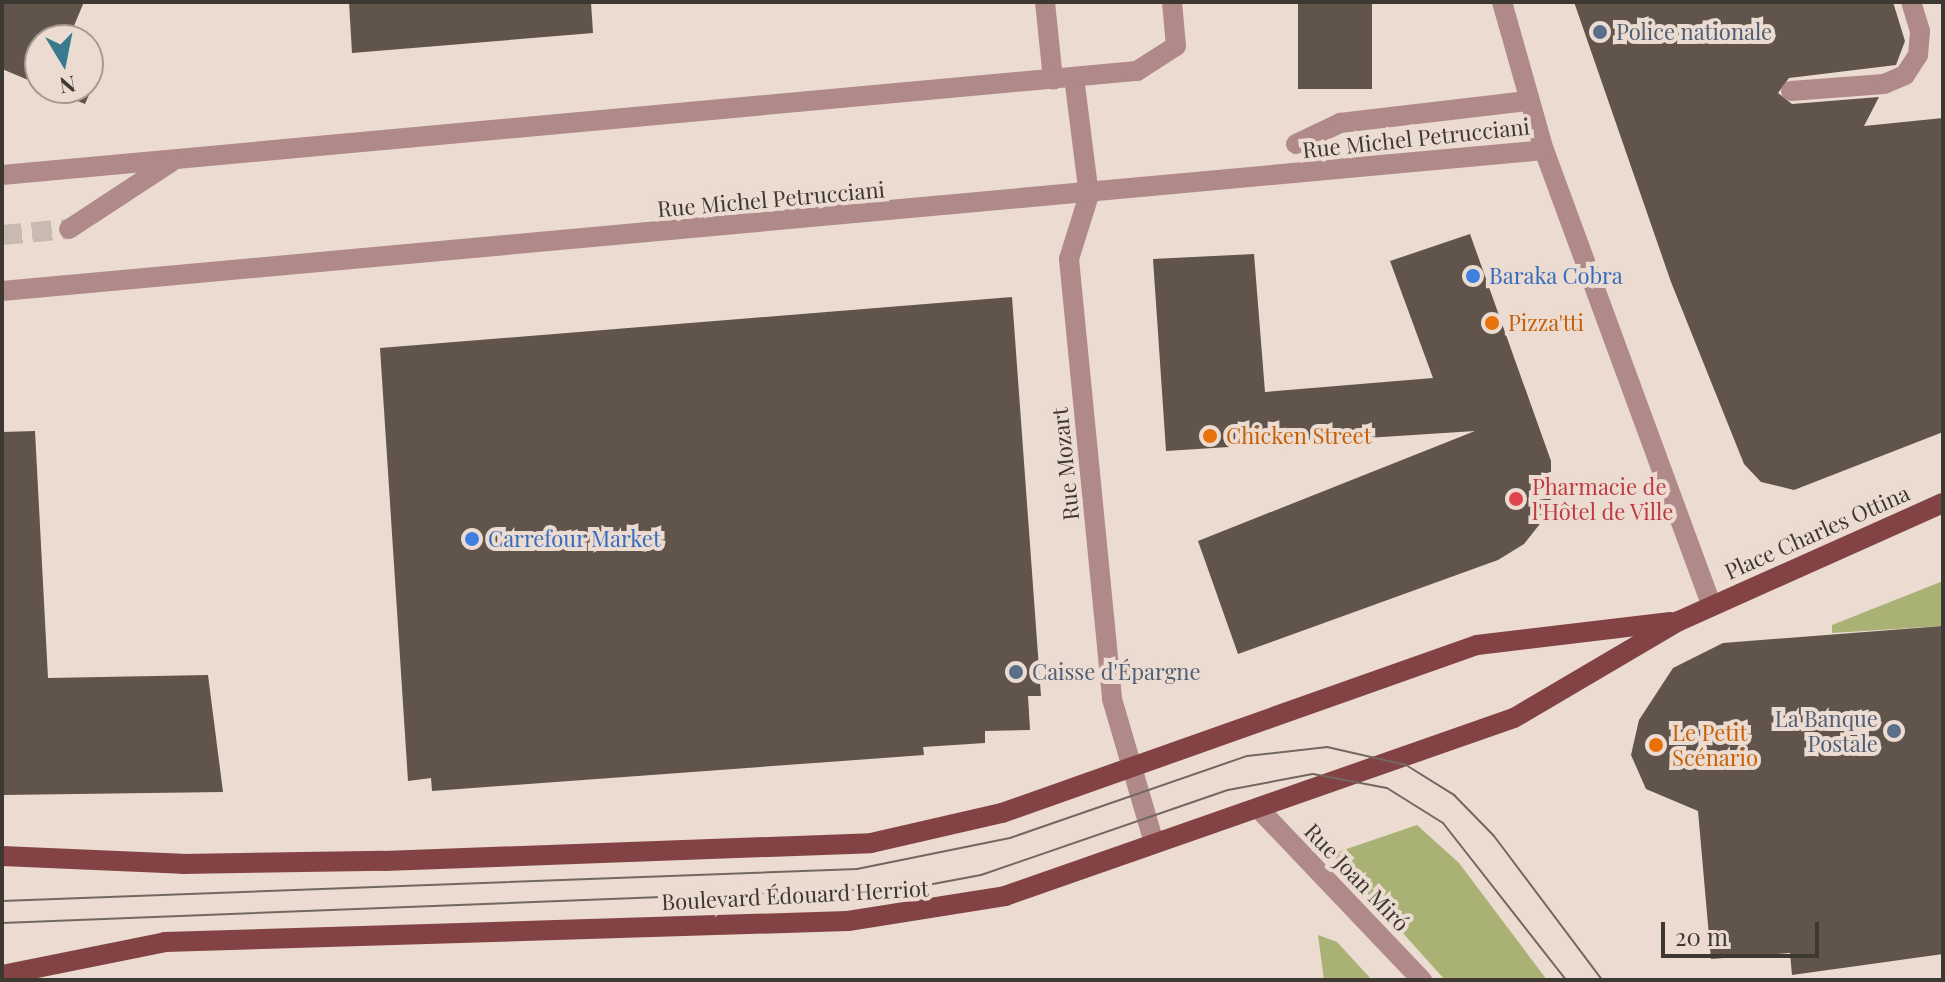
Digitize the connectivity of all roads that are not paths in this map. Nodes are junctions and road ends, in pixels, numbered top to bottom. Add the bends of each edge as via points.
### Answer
1 (1045, 2) edge
2 (1172, 2) edge
3 (1502, 2) edge
4 (1911, 2) edge
5 (1074, 77) junction
6 (1053, 80) junction
7 (1791, 91) dead end
8 (1528, 101) junction
9 (1296, 144) dead end
10 (1544, 150) junction
11 (174, 160) junction
12 (2, 175) edge
13 (1089, 195) junction
14 (69, 229) tunnel mouth
15 (2, 291) edge
16 (1943, 503) edge
17 (1712, 606) junction
18 (1679, 621) junction
19 (1129, 765) junction
20 (1258, 808) junction
21 (1154, 843) junction
22 (2, 856) edge
23 (2, 975) edge
24 (1422, 980) edge

1 - 6 street
2 - 5 street via 1176,46 1137,71
3 - 8 street
4 - 7 street via 1920,31 1918,55 1905,75 1884,84
5 - 6 street
5 - 13 street, Rue Mozart
6 - 11 street
8 - 9 street via 1340,123
8 - 10 street
10 - 13 street, Rue Michel Petrucciani
10 - 17 street
11 - 12 street
11 - 14 street
13 - 15 street, Rue Michel Petrucciani
13 - 19 street, Rue Mozart via 1069,259 1112,699
16 - 17 main road, Place Charles Ottina
17 - 18 main road, Boulevard Édouard Herriot
18 - 19 main road, Boulevard Édouard Herriot via 1477,645
18 - 20 main road, Boulevard Édouard Herriot via 1514,718
19 - 21 street, Rue Mozart
19 - 22 main road, Boulevard Édouard Herriot via 1002,813 871,843 384,861 182,864
20 - 21 main road, Boulevard Édouard Herriot
20 - 24 street, Rue Joan Miró
21 - 23 main road, Boulevard Édouard Herriot via 1005,896 916,915 165,942

